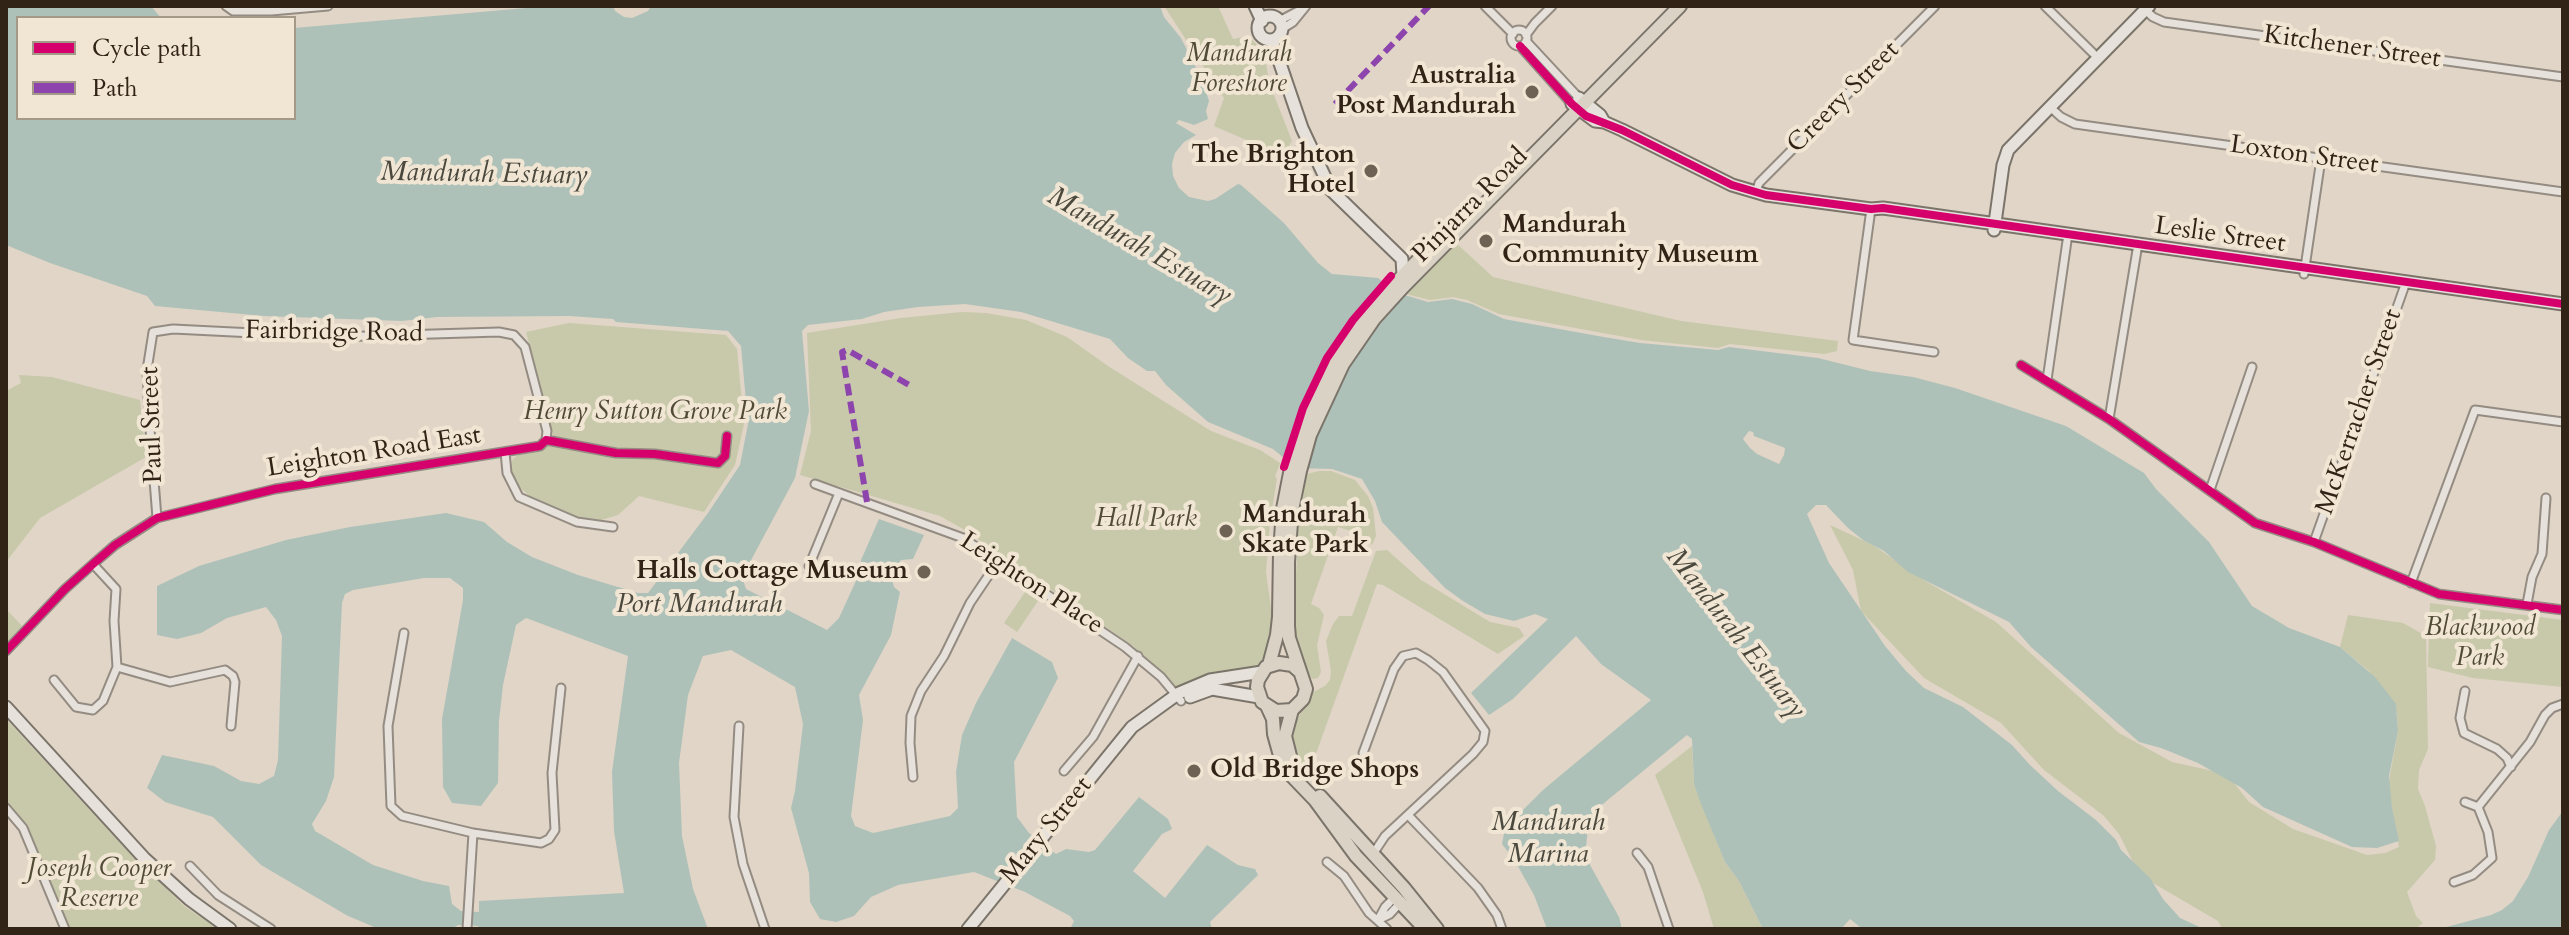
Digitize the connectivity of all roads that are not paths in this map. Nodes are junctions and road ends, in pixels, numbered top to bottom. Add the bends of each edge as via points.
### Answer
1 (226, 6) edge
2 (328, 6) edge
3 (1255, 6) edge
4 (1265, 6) edge
5 (1485, 6) edge
6 (1552, 6) edge
7 (1676, 6) edge
8 (1935, 6) edge
9 (2045, 6) edge
10 (1305, 7) edge
11 (2147, 8) edge
12 (1262, 21) junction
13 (1279, 22) junction
14 (1521, 38) junction
15 (1272, 40) junction
16 (2098, 58) junction
17 (2563, 77) edge
18 (1578, 104) junction
19 (2050, 107) junction
20 (2321, 159) junction
21 (1756, 192) junction
22 (2563, 192) edge
23 (1871, 209) junction
24 (1994, 227) junction
25 (2067, 238) junction
26 (2138, 248) junction
27 (2305, 271) junction
28 (1401, 281) junction
29 (2405, 285) junction
30 (2563, 304) edge
31 (2563, 310) edge
32 (153, 332) joint
33 (1934, 352) dead end
34 (2021, 365) dead end
35 (2252, 367) dead end
36 (2047, 380) junction
37 (2109, 419) junction
38 (2563, 422) edge
39 (727, 436) dead end
40 (546, 440) junction
41 (505, 452) junction
42 (1293, 479) junction
43 (815, 484) dead end
44 (2210, 490) junction
45 (839, 493) junction
46 (2546, 498) dead end
47 (157, 518) junction
48 (613, 527) dead end
49 (2314, 542) junction
50 (999, 560) junction
51 (93, 564) junction
52 (809, 566) dead end
53 (2411, 583) junction
54 (2527, 604) junction
55 (2563, 610) edge
56 (404, 633) dead end
57 (7, 651) edge
58 (1138, 656) junction
59 (117, 667) junction
60 (1266, 668) junction
61 (1299, 671) junction
62 (54, 680) dead end
63 (561, 688) dead end
64 (2465, 691) dead end
65 (1179, 698) junction
66 (1263, 702) junction
67 (2563, 704) edge
68 (6, 707) edge
69 (1292, 710) junction
70 (231, 726) dead end
71 (739, 726) dead end
72 (1363, 753) dead end
73 (2511, 767) junction
74 (1064, 771) dead end
75 (913, 777) dead end
76 (2465, 802) dead end
77 (2478, 807) junction
78 (6, 808) edge
79 (1408, 815) junction
80 (473, 833) junction
81 (1637, 853) dead end
82 (1364, 855) junction
83 (1327, 862) dead end
84 (190, 866) dead end
85 (2454, 882) dead end
86 (1402, 895) junction
87 (1378, 920) junction
88 (65, 929) edge
89 (230, 929) edge
90 (271, 929) edge
91 (467, 929) edge
92 (765, 929) edge
93 (968, 929) edge
94 (1387, 929) edge
95 (1425, 929) edge
96 (1437, 929) edge
97 (1502, 929) edge
98 (1669, 929) edge

1 - 2 street via 233,11
3 - 12 street
4 - 13 street
5 - 14 street
6 - 14 street
7 - 18 main road, Pinjarra Road
8 - 21 street, Creery Street via 1759,183
9 - 16 street
10 - 13 street
11 - 16 street
11 - 17 street, Kitchener Street via 2164,22
12 - 13 street via 1268,17
12 - 15 street via 1260,34
13 - 15 street via 1279,37
14 - 18 street
15 - 28 street via 1302,128 1331,190 1402,259
16 - 19 street
18 - 21 street, Leslie Street via 1710,175
18 - 28 main road, Pinjarra Road
19 - 20 street, Loxton Street via 2075,124
19 - 24 street via 2005,156
20 - 22 street, Loxton Street
20 - 27 street
21 - 23 street, Leslie Street
23 - 24 street, Leslie Street
23 - 33 street via 1853,340
24 - 25 street, Leslie Street
25 - 26 street, Leslie Street
25 - 36 street
26 - 27 street, Leslie Street
26 - 37 street
27 - 29 street, Leslie Street
28 - 42 main road, Pinjarra Road via 1365,317 1330,370 1310,412
29 - 30 street, Leslie Street
29 - 31 street, Leslie Street
29 - 49 street, McKerracher Street
32 - 40 street, Fairbridge Road via 514,335 525,347
32 - 47 street, Paul Street via 147,370
34 - 36 street
35 - 44 street
36 - 37 street
37 - 44 street
38 - 53 street via 2475,410
39 - 40 street, Leighton Road East via 725,456 718,463
40 - 41 street, Leighton Road East via 540,446
41 - 47 street, Leighton Road East via 275,489
41 - 48 street via 507,473 519,497 577,522
42 - 60 main road, Pinjarra Road via 1281,528 1277,635
42 - 61 main road, Pinjarra Road via 1288,626
43 - 45 street, Leighton Place
44 - 49 street via 2255,523
45 - 50 street, Leighton Place via 953,533
45 - 52 street
46 - 54 street via 2542,554
47 - 51 street, Leighton Road East
49 - 53 street
50 - 58 street, Leighton Place
50 - 75 street via 970,603 911,716
51 - 57 street, Leighton Road East
51 - 59 street via 116,589
53 - 54 street via 2439,594
54 - 55 street
56 - 80 street via 388,726 391,806 402,816
58 - 65 street, Leighton Place
58 - 74 street via 1093,737
59 - 62 street via 103,701 93,710 76,707
59 - 70 street via 170,682 225,670 235,682
60 - 61 main road via 1285,664
60 - 65 street, Mary Street via 1210,680
60 - 66 main road via 1257,687
61 - 69 main road via 1306,689
63 - 80 street via 552,773 555,830 541,843
64 - 73 street via 2460,718 2464,733 2497,749
65 - 66 street, Mary Street via 1212,689
65 - 93 street, Mary Street via 1127,735
66 - 69 main road via 1276,711
66 - 82 main road via 1290,774
67 - 73 street via 2545,715
68 - 89 street via 144,858
69 - 82 main road via 1285,736 1289,756
71 - 92 street via 734,817
72 - 79 street via 1398,661 1416,653 1443,672 1485,731 1483,742
73 - 77 street
76 - 77 street
77 - 85 street via 2492,858 2473,875
78 - 88 street via 23,828
79 - 82 street
79 - 97 street via 1478,888
80 - 91 street
81 - 98 street via 1648,867
82 - 86 main road
83 - 87 street
84 - 90 street via 218,895
86 - 87 street via 1390,914
86 - 95 main road
86 - 96 main road
87 - 94 street

